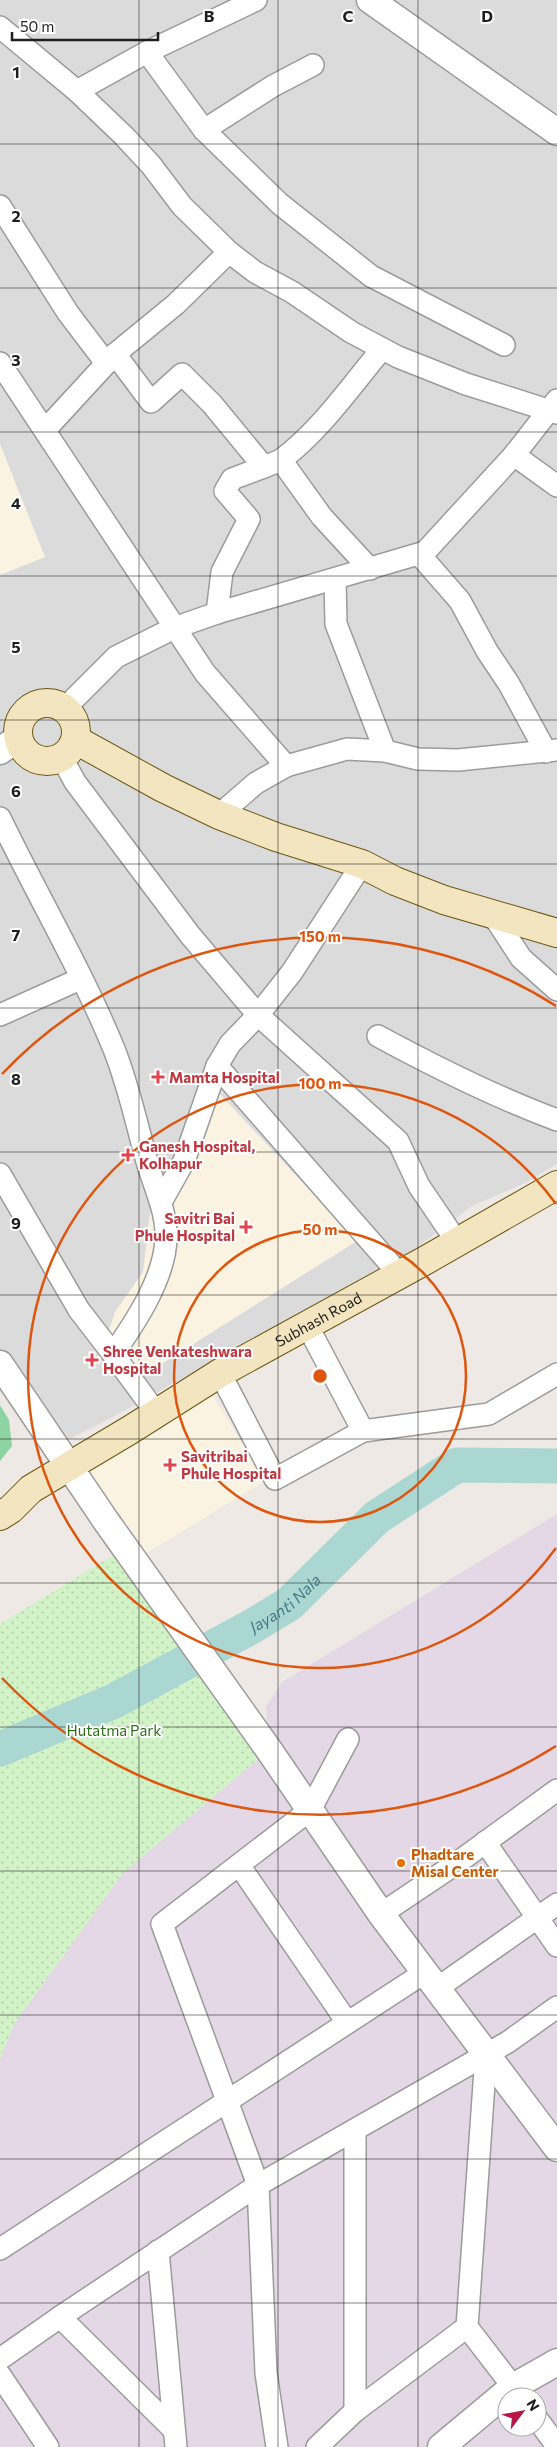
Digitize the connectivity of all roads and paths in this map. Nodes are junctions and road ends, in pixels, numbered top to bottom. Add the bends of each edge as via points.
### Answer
1 (256, 0) edge
2 (370, 0) edge
3 (0, 26) edge
4 (147, 52) junction
5 (312, 65) dead end
6 (77, 91) junction
7 (204, 130) junction
8 (557, 132) edge
9 (0, 206) edge
10 (229, 252) junction
11 (504, 345) dead end
12 (382, 349) junction
13 (110, 359) junction
14 (0, 363) edge
15 (554, 408) edge
16 (46, 430) junction
17 (514, 455) junction
18 (272, 463) junction
19 (557, 486) edge
20 (419, 554) junction
21 (370, 569) junction
22 (335, 579) junction
23 (217, 613) junction
24 (174, 628) junction
25 (65, 708) junction
26 (10, 730) edge
27 (69, 748) junction
28 (385, 751) junction
29 (551, 751) edge
30 (286, 766) junction
31 (219, 815) junction
32 (0, 818) edge
33 (362, 864) junction
34 (493, 915) junction
35 (557, 933) edge
36 (80, 978) junction
37 (557, 990) edge
38 (0, 1015) edge
39 (258, 1015) junction
40 (378, 1036) dead end
41 (217, 1066) junction
42 (557, 1120) edge
43 (0, 1174) edge
44 (557, 1185) edge
45 (161, 1202) junction
46 (457, 1242) junction
47 (399, 1274) junction
48 (307, 1325) junction
49 (113, 1354) junction
50 (0, 1364) edge
51 (220, 1373) junction
52 (557, 1374) edge
53 (157, 1414) junction
54 (363, 1431) junction
55 (71, 1466) junction
56 (31, 1489) junction
57 (0, 1493) edge
58 (0, 1516) edge
59 (348, 1739) dead end
60 (557, 1790) edge
61 (310, 1810) junction
62 (485, 1842) junction
63 (239, 1865) junction
64 (557, 1904) edge
65 (381, 1914) junction
66 (537, 1919) junction
67 (557, 1946) edge
68 (430, 1981) junction
69 (557, 2007) edge
70 (347, 2022) junction
71 (486, 2055) junction
72 (227, 2100) junction
73 (355, 2130) junction
74 (557, 2148) edge
75 (258, 2185) junction
76 (0, 2249) edge
77 (158, 2251) junction
78 (60, 2316) junction
79 (467, 2327) junction
80 (0, 2359) edge
81 (557, 2362) edge
82 (0, 2375) edge
83 (513, 2387) edge
84 (524, 2387) edge
85 (497, 2408) edge
86 (355, 2411) junction
87 (547, 2432) edge
88 (175, 2438) edge
89 (453, 2443) edge
90 (557, 2446) edge
91 (48, 2447) edge
92 (276, 2447) edge
93 (317, 2447) edge

1 - 4 street
2 - 8 street
3 - 6 street
4 - 6 street
4 - 7 street
5 - 7 street
6 - 10 street via 124,136 182,206
7 - 11 street via 280,204 371,276
9 - 13 street via 68,313
10 - 12 street via 255,272
10 - 13 street via 176,304
12 - 15 street via 466,384
12 - 18 street via 319,426 298,447
13 - 16 street
13 - 18 street via 151,402 182,374
14 - 16 street
15 - 17 street
16 - 24 street
17 - 19 street
17 - 20 street via 425,552
18 - 21 street
18 - 23 street via 232,479 225,491 249,519 222,572
20 - 21 street
20 - 29 street via 460,601 487,652
21 - 22 street
22 - 23 street
22 - 28 street via 336,624
23 - 24 street
24 - 25 street via 116,657
24 - 30 street via 205,673
25 - 26 main road via 40,703 25,712
25 - 27 main road via 75,722
26 - 27 main road via 25,752 39,760 47,762
27 - 31 main road
27 - 39 street via 75,782 190,935
28 - 29 street via 418,759 458,760
28 - 30 street via 347,749
30 - 31 street via 256,783
31 - 33 main road
32 - 36 street
33 - 34 main road via 395,882
33 - 39 street via 307,949
34 - 35 main road
34 - 37 street via 521,958
36 - 38 street
36 - 45 street via 129,1090
39 - 41 street via 230,1044
39 - 46 street via 398,1140 420,1186
40 - 42 street via 504,1100
41 - 45 street via 184,1161
41 - 47 street
43 - 49 street via 79,1310
44 - 46 main road, Subhash Road
45 - 49 street via 166,1238 160,1268 132,1328
46 - 47 main road, Subhash Road
47 - 48 main road, Subhash Road
48 - 51 main road, Subhash Road
48 - 54 street
49 - 53 street
50 - 55 street
51 - 53 main road, Subhash Road
51 - 54 street via 275,1479
52 - 54 street via 489,1414
53 - 55 main road, Subhash Road
55 - 56 main road, Subhash Road
55 - 61 street via 106,1521
56 - 57 main road, Subhash Road
56 - 58 main road, Subhash Road
59 - 61 street
60 - 62 street
61 - 63 street
61 - 65 street
62 - 65 street
62 - 66 street
63 - 70 street
63 - 72 street via 162,1924
64 - 66 street
65 - 68 street
66 - 67 street
66 - 68 street
68 - 70 street
68 - 71 street
69 - 71 street
70 - 72 street
71 - 73 street
71 - 74 street
71 - 79 street
72 - 75 street
72 - 76 street
73 - 75 street
73 - 86 street
75 - 77 street
75 - 92 street via 266,2374
77 - 78 street
77 - 88 street
78 - 80 street
78 - 88 street
79 - 83 street
79 - 86 street
81 - 84 street
82 - 91 street
85 - 89 street
86 - 93 street
87 - 90 street

